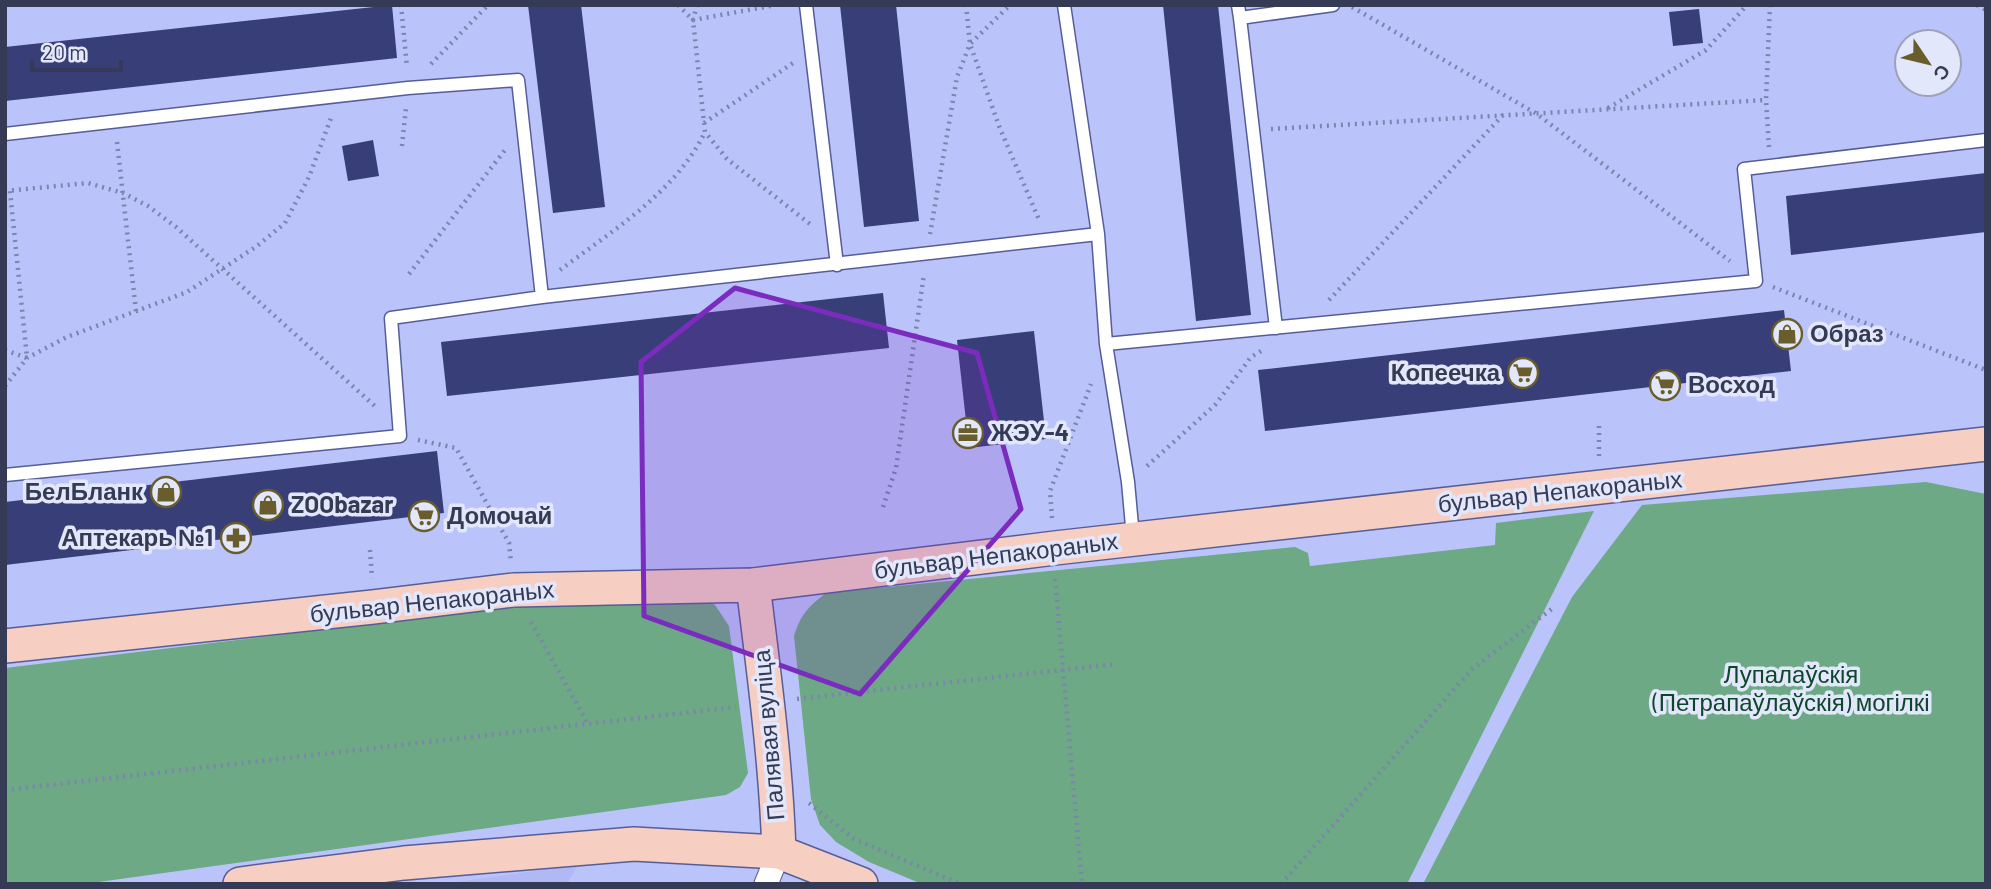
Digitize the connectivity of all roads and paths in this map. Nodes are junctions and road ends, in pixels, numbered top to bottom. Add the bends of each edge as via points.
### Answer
1 (488, 5) edge
2 (678, 5) edge
3 (697, 5) edge
4 (776, 5) edge
5 (806, 5) edge
6 (966, 5) edge
7 (1064, 5) edge
8 (1333, 5) edge
9 (1348, 5) edge
10 (1747, 5) edge
11 (1770, 5) edge
12 (1977, 5) edge
13 (1986, 10) edge
14 (1239, 12) edge
15 (693, 20) junction
16 (811, 51) junction
17 (408, 88) junction
18 (340, 95) junction
19 (1766, 100) junction
20 (1605, 109) junction
21 (1537, 114) junction
22 (115, 121) junction
23 (704, 123) junction
24 (524, 125) junction
25 (1253, 130) junction
26 (705, 132) junction
27 (5, 134) edge
28 (1986, 141) edge
29 (1770, 166) junction
30 (7, 191) edge
31 (123, 193) junction
32 (1098, 234) junction
33 (1048, 240) junction
34 (834, 242) junction
35 (837, 265) junction
36 (222, 269) junction
37 (410, 274) dead end
38 (1756, 281) junction
39 (541, 291) junction
40 (135, 311) junction
41 (1276, 328) junction
42 (1106, 344) junction
43 (5, 351) edge
44 (27, 358) junction
45 (1986, 370) edge
46 (5, 386) edge
47 (1600, 424) dead end
48 (399, 427) junction
49 (1986, 444) edge
50 (1599, 461) dead end
51 (5, 475) edge
52 (1133, 540) junction
53 (1055, 548) junction
54 (753, 585) junction
55 (1553, 608) dead end
56 (5, 646) edge
57 (1116, 664) dead end
58 (1062, 669) junction
59 (768, 703) junction
60 (5, 790) edge
61 (803, 798) dead end
62 (779, 852) junction
63 (240, 884) edge
64 (766, 884) edge
65 (861, 884) edge
66 (961, 884) edge
67 (1082, 884) edge
68 (1281, 884) edge

1 - 17 path
2 - 15 path
3 - 15 path
4 - 15 path
5 - 16 lane
6 - 33 path via 970,44
7 - 32 lane
8 - 14 lane
9 - 21 path
10 - 20 path via 1706,50
11 - 19 path
12 - 13 path
14 - 25 lane
15 - 23 path
16 - 23 path
16 - 34 lane
17 - 18 lane
17 - 24 lane via 518,80
18 - 22 lane
18 - 36 path via 309,177 285,223
19 - 20 path
19 - 29 path
20 - 21 path
21 - 25 path
21 - 38 path
22 - 27 lane
22 - 31 path
23 - 26 path
24 - 37 path
24 - 39 lane
25 - 41 lane
26 - 34 path via 727,159
26 - 39 path via 694,155 641,209
28 - 29 lane
29 - 38 lane via 1744,169
30 - 31 path via 88,183
30 - 44 path
31 - 36 path via 176,227
31 - 40 path
32 - 33 lane
32 - 42 lane
33 - 35 lane
34 - 35 lane
35 - 39 lane
36 - 40 path via 187,292
36 - 48 path
38 - 41 lane
38 - 45 path
39 - 48 lane via 391,318
40 - 44 path
41 - 42 lane
42 - 52 lane
42 - 53 path via 1050,491
43 - 44 path
44 - 46 path
47 - 50 path
48 - 51 lane via 400,436
49 - 52 main road, бульвар Непакораных
52 - 53 main road, бульвар Непакораных
53 - 54 main road, бульвар Непакораных
53 - 58 path
54 - 56 main road, бульвар Непакораных via 514,590
54 - 59 main road, Палявая вуліца
55 - 68 path via 1472,669
57 - 58 path
58 - 59 path
58 - 67 path
59 - 60 path
59 - 62 main road, Палявая вуліца
61 - 66 path via 854,839
62 - 63 main road via 634,844 404,863
62 - 64 street, Палявая вуліца
62 - 65 main road

